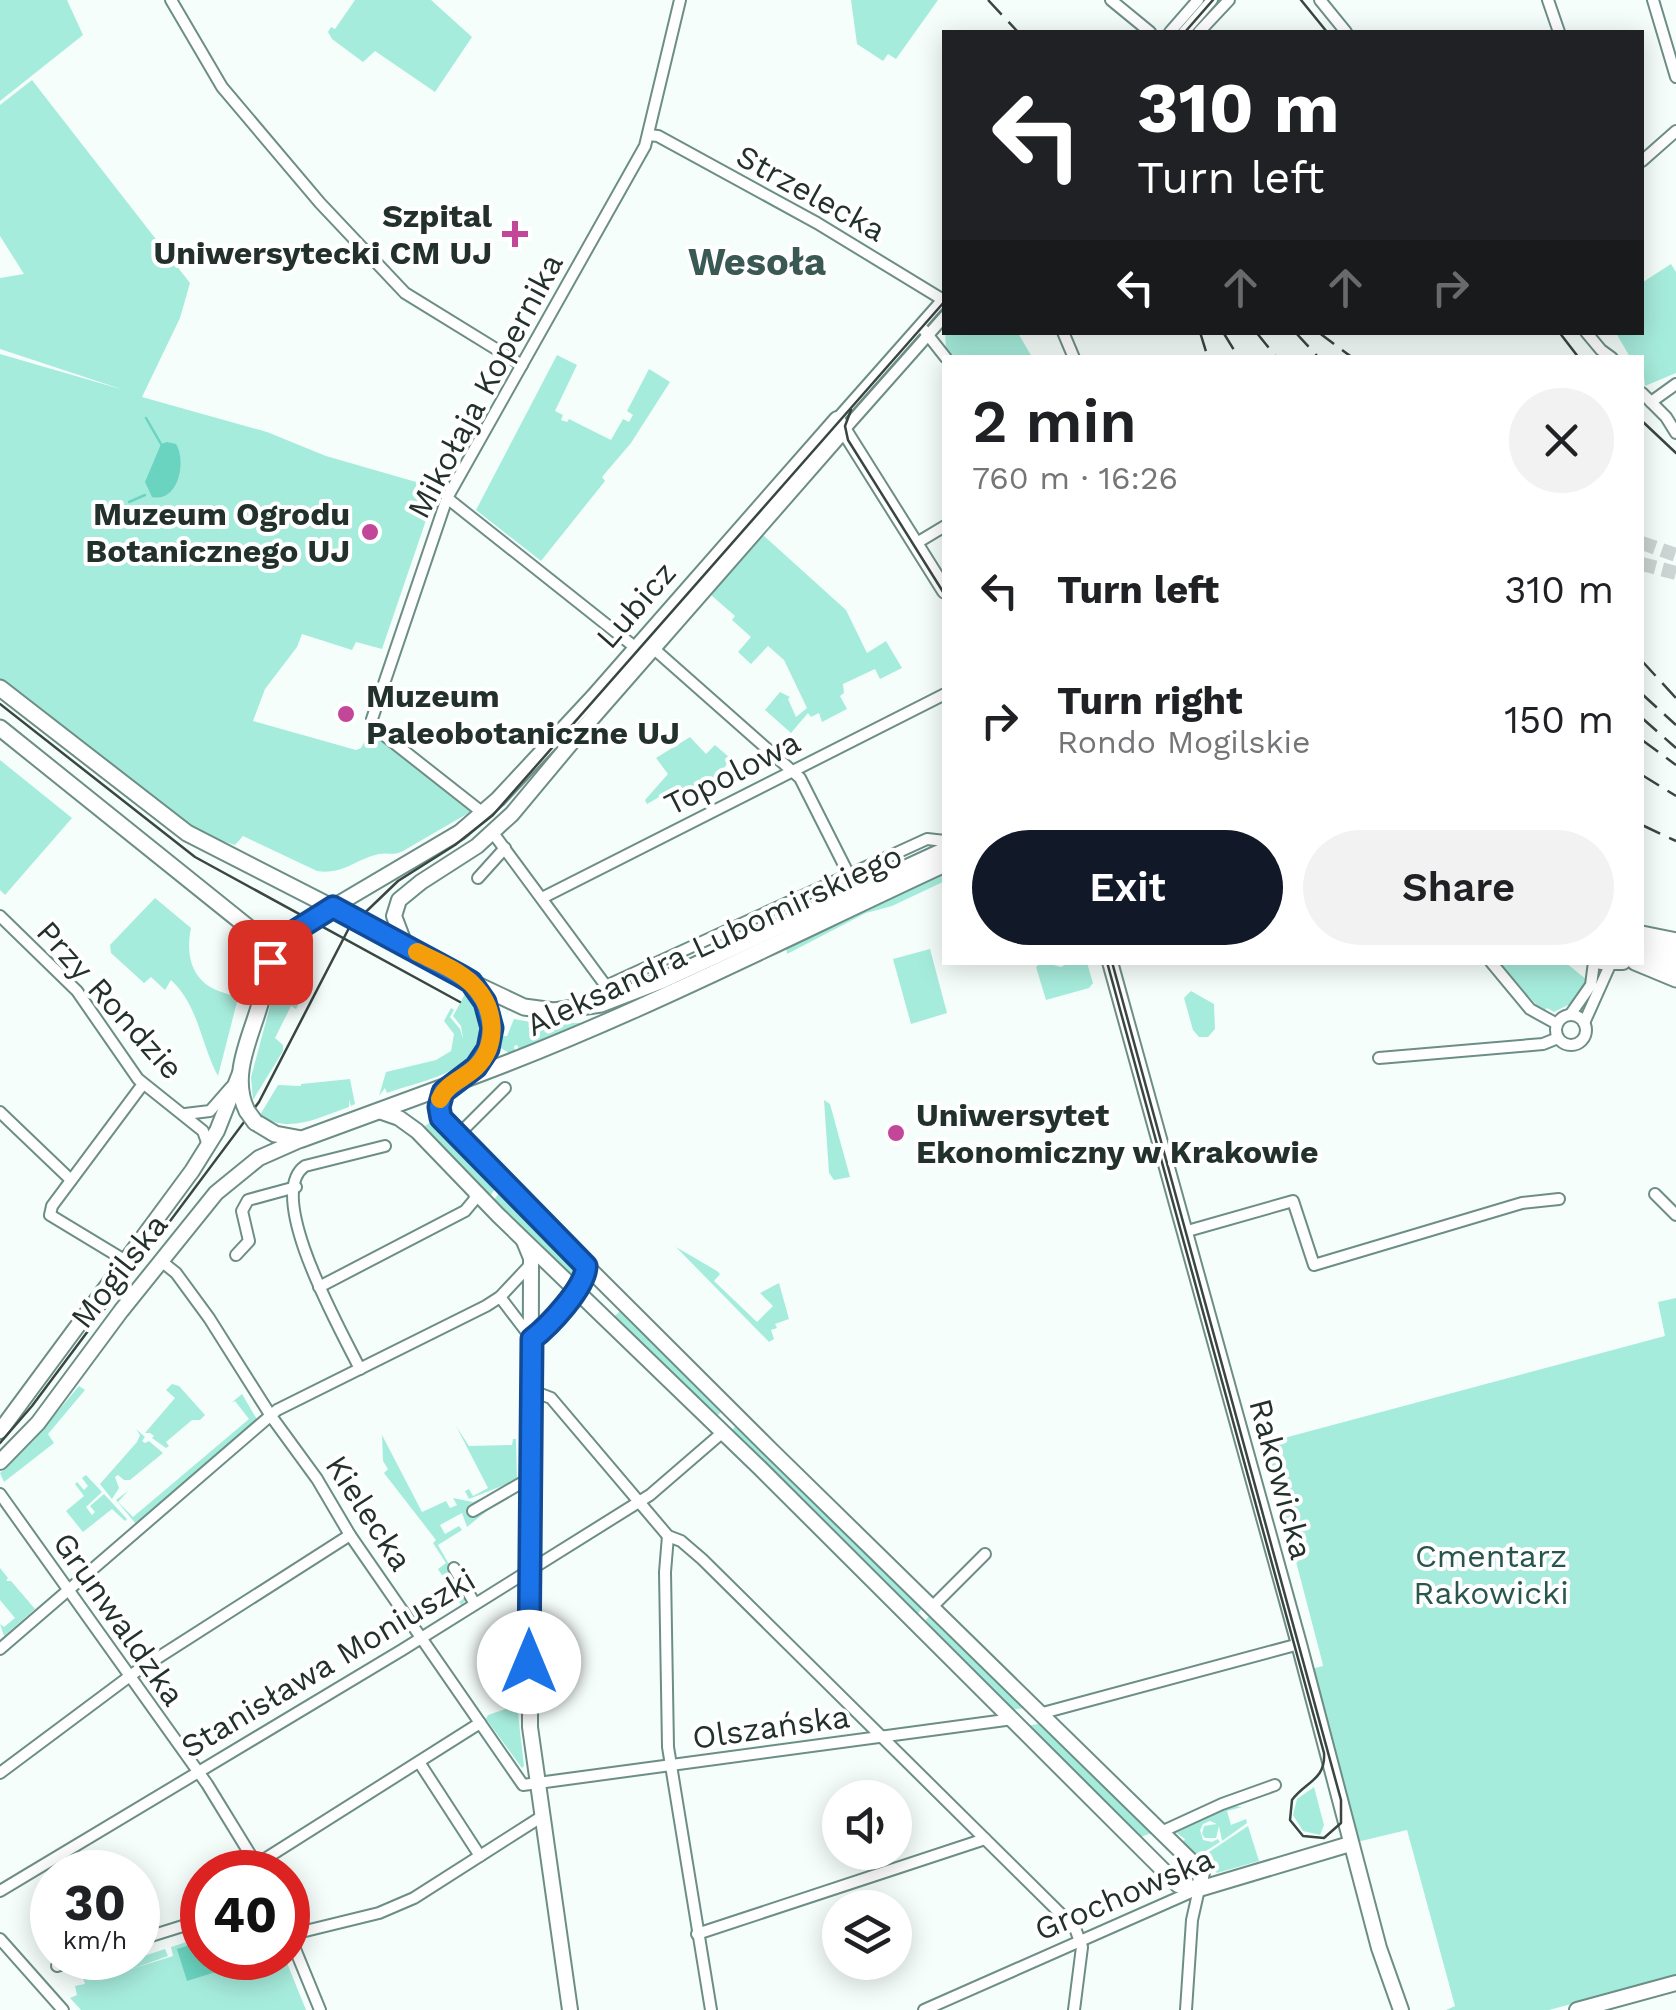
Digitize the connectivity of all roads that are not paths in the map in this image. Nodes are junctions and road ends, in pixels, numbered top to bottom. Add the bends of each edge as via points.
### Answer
1 (171, 0) edge
2 (680, 0) edge
3 (1111, 0) edge
4 (1198, 0) edge
5 (1212, 0) edge
6 (1229, 0) edge
7 (1320, 0) edge
8 (1548, 0) edge
9 (1653, 0) edge
10 (1148, 30) edge
11 (1172, 30) edge
12 (1186, 30) edge
13 (1201, 30) edge
14 (1344, 30) edge
15 (1557, 30) edge
16 (1676, 77) edge
17 (1676, 130) edge
18 (648, 136) junction
19 (1644, 159) edge
20 (942, 298) edge
21 (942, 302) edge
22 (942, 318) edge
23 (924, 330) junction
24 (1588, 335) edge
25 (944, 355) edge
26 (1608, 355) edge
27 (522, 365) junction
28 (1676, 384) edge
29 (1647, 398) edge
30 (840, 424) junction
31 (1676, 433) edge
32 (447, 498) junction
33 (942, 528) edge
34 (915, 544) junction
35 (942, 586) edge
36 (636, 648) junction
37 (654, 648) junction
38 (0, 688) edge
39 (942, 696) edge
40 (0, 728) edge
41 (791, 772) junction
42 (483, 813) junction
43 (493, 833) junction
44 (942, 840) edge
45 (505, 848) junction
46 (942, 851) edge
47 (942, 865) edge
48 (849, 876) junction
49 (478, 878) dead end
50 (542, 898) junction
51 (326, 911) junction
52 (0, 916) edge
53 (1644, 934) edge
54 (1676, 941) edge
55 (404, 945) junction
56 (1644, 945) edge
57 (1644, 958) edge
58 (1644, 963) edge
59 (1111, 965) edge
60 (1493, 965) edge
61 (1605, 965) edge
62 (1606, 965) edge
63 (1676, 966) edge
64 (267, 969) junction
65 (471, 982) junction
66 (606, 986) junction
67 (601, 1004) junction
68 (1570, 1016) junction
69 (1584, 1023) junction
70 (1558, 1024) junction
71 (1558, 1038) junction
72 (1378, 1058) dead end
73 (238, 1077) junction
74 (142, 1084) junction
75 (449, 1086) junction
76 (504, 1088) dead end
77 (378, 1111) junction
78 (0, 1112) edge
79 (184, 1114) junction
80 (457, 1136) junction
81 (302, 1139) junction
82 (385, 1146) dead end
83 (207, 1147) junction
84 (72, 1180) junction
85 (296, 1187) junction
86 (474, 1188) junction
87 (1655, 1194) dead end
88 (1559, 1199) dead end
89 (1676, 1215) edge
90 (1184, 1232) junction
91 (521, 1236) junction
92 (236, 1256) dead end
93 (582, 1259) junction
94 (161, 1261) junction
95 (126, 1262) junction
96 (531, 1264) junction
97 (319, 1286) junction
98 (577, 1289) junction
99 (500, 1297) junction
100 (532, 1339) junction
101 (360, 1368) junction
102 (530, 1390) junction
103 (271, 1416) junction
104 (738, 1417) junction
105 (0, 1430) edge
106 (722, 1432) junction
107 (0, 1462) edge
108 (530, 1478) junction
109 (0, 1494) edge
110 (640, 1502) junction
111 (474, 1510) dead end
112 (350, 1535) junction
113 (668, 1536) junction
114 (986, 1554) dead end
115 (454, 1568) dead end
116 (530, 1570) junction
117 (68, 1591) junction
118 (475, 1604) junction
119 (931, 1608) junction
120 (916, 1622) junction
121 (421, 1638) junction
122 (1298, 1644) junction
123 (0, 1649) edge
124 (129, 1678) junction
125 (1039, 1714) junction
126 (1014, 1719) junction
127 (480, 1723) junction
128 (880, 1736) junction
129 (419, 1762) junction
130 (670, 1766) junction
131 (197, 1772) junction
132 (0, 1773) edge
133 (536, 1786) junction
134 (1275, 1786) dead end
135 (541, 1817) junction
136 (1160, 1832) junction
137 (985, 1838) junction
138 (1350, 1844) junction
139 (247, 1850) edge
140 (286, 1850) edge
141 (480, 1856) junction
142 (1199, 1889) junction
143 (0, 1891) edge
144 (310, 1927) edge
145 (696, 1934) junction
146 (0, 1939) edge
147 (1081, 1941) junction
148 (308, 1980) edge
149 (1676, 1983) edge
150 (63, 2010) edge
151 (320, 2010) edge
152 (570, 2010) edge
153 (710, 2010) edge
154 (924, 2010) edge
155 (1074, 2010) edge
156 (1186, 2010) edge
157 (1401, 2010) edge
158 (1577, 2010) edge

1 - 27 street via 222,86 405,294
2 - 18 street, Mikołaja Kopernika
3 - 10 street
4 - 11 street
5 - 12 street
6 - 13 street
7 - 14 street
8 - 15 street
9 - 16 street
17 - 19 street
18 - 20 street, Strzelecka
18 - 27 street, Mikołaja Kopernika
21 - 23 street, Lubicz
22 - 23 street, Lubicz
23 - 25 street
23 - 30 street, Lubicz
24 - 26 street
27 - 32 street, Mikołaja Kopernika
28 - 29 street
29 - 31 street
30 - 34 street
30 - 36 street, Lubicz
30 - 37 street, Lubicz
32 - 36 street
32 - 42 street, Mikołaja Kopernika via 373,724
33 - 34 street
34 - 35 street
36 - 37 street
36 - 42 street, Lubicz
37 - 41 street
37 - 43 street, Lubicz
38 - 51 main road via 187,833
39 - 41 street, Topolowa
40 - 64 main road via 256,933
41 - 48 street
41 - 50 street, Topolowa
42 - 51 street, Lubicz
43 - 45 street
43 - 55 street, Lubicz via 398,900 394,916
44 - 48 street, Aleksandra Lubomirskiego via 927,839
45 - 49 street
45 - 50 street
46 - 67 main road, Aleksandra Lubomirskiego
47 - 75 main road, Aleksandra Lubomirskiego via 592,1029
48 - 66 street, Aleksandra Lubomirskiego
50 - 66 street
51 - 55 main road, bridge
51 - 64 main road, bridge via 282,943
52 - 74 street, Przy Rondzie via 76,990
53 - 54 main road
55 - 65 main road
56 - 63 main road
57 - 63 main road
58 - 63 main road
59 - 90 street, Rakowicka
60 - 70 street via 1530,1009
61 - 68 street
62 - 69 street
64 - 73 main road
65 - 67 main road, Aleksandra Lubomirskiego via 524,1007 554,1011
65 - 75 main road via 489,1012 492,1038 476,1067
66 - 67 street, Aleksandra Lubomirskiego
68 - 69 street
68 - 70 street
69 - 71 street via 1578,1043
70 - 71 street
71 - 72 street
73 - 79 street, Przy Rondzie via 210,1111
73 - 81 main road via 251,1117 280,1136
73 - 83 street, Mogilska
74 - 79 street, Przy Rondzie
74 - 84 street
75 - 77 main road
75 - 80 street via 440,1108
76 - 80 street
77 - 81 main road
77 - 86 street via 417,1131
78 - 84 street
79 - 83 street, Przy Rondzie via 206,1134
80 - 93 street
81 - 94 street, Mogilska via 232,1179
82 - 85 street via 305,1166
83 - 95 street, Mogilska
84 - 95 street via 50,1215
85 - 92 street via 246,1202 249,1241
85 - 97 street via 301,1243
86 - 91 street
86 - 97 street via 476,1199 466,1211
87 - 89 street
88 - 90 street via 1522,1203 1314,1265 1293,1201
90 - 122 street, Rakowicka
91 - 96 street
91 - 98 street
93 - 98 street via 587,1271
93 - 104 street
94 - 103 street, Kielecka via 209,1318
94 - 107 street, Mogilska via 38,1423
95 - 105 street, Mogilska
96 - 99 street
96 - 100 street
97 - 101 street
98 - 100 street
98 - 106 street
99 - 100 street
99 - 101 street
100 - 102 street
101 - 103 street
102 - 108 street
102 - 110 street via 551,1398
103 - 112 street, Kielecka
103 - 117 street
104 - 106 street
104 - 119 street
106 - 110 street, Stanisława Moniuszki
106 - 120 street
108 - 111 street
108 - 116 street
109 - 117 street, Grunwaldzka
110 - 113 street
110 - 116 street, Stanisława Moniuszki
112 - 121 street, Kielecka
112 - 124 street
113 - 128 street via 697,1554
113 - 130 street
114 - 119 street
115 - 118 street
116 - 118 street, Stanisława Moniuszki
116 - 133 street
117 - 123 street
117 - 124 street, Grunwaldzka
118 - 121 street, Stanisława Moniuszki
119 - 120 street
119 - 125 street
120 - 126 street
121 - 127 street, Kielecka
121 - 131 street, Stanisława Moniuszki
122 - 125 street
122 - 138 street, Rakowicka
124 - 131 street, Grunwaldzka
124 - 132 street
125 - 126 street
125 - 136 street
126 - 128 street, Olszańska
126 - 142 street via 1178,1884
127 - 129 street
127 - 133 street, Kielecka via 518,1780
128 - 130 street, Olszańska
128 - 137 street
129 - 140 street
129 - 141 street
130 - 133 street, Olszańska
130 - 145 street
131 - 139 street, Grunwaldzka
131 - 143 street, Stanisława Moniuszki
133 - 135 street
134 - 136 street
135 - 141 street
135 - 152 street
136 - 142 street via 1202,1872
137 - 145 street
137 - 147 street
138 - 142 street, Grochowska
138 - 157 street, Rakowicka
141 - 144 street via 399,1905
142 - 147 street, Grochowska
142 - 156 street
145 - 153 street
146 - 150 street
147 - 154 street, Grochowska
147 - 155 street
148 - 151 street
149 - 158 street

